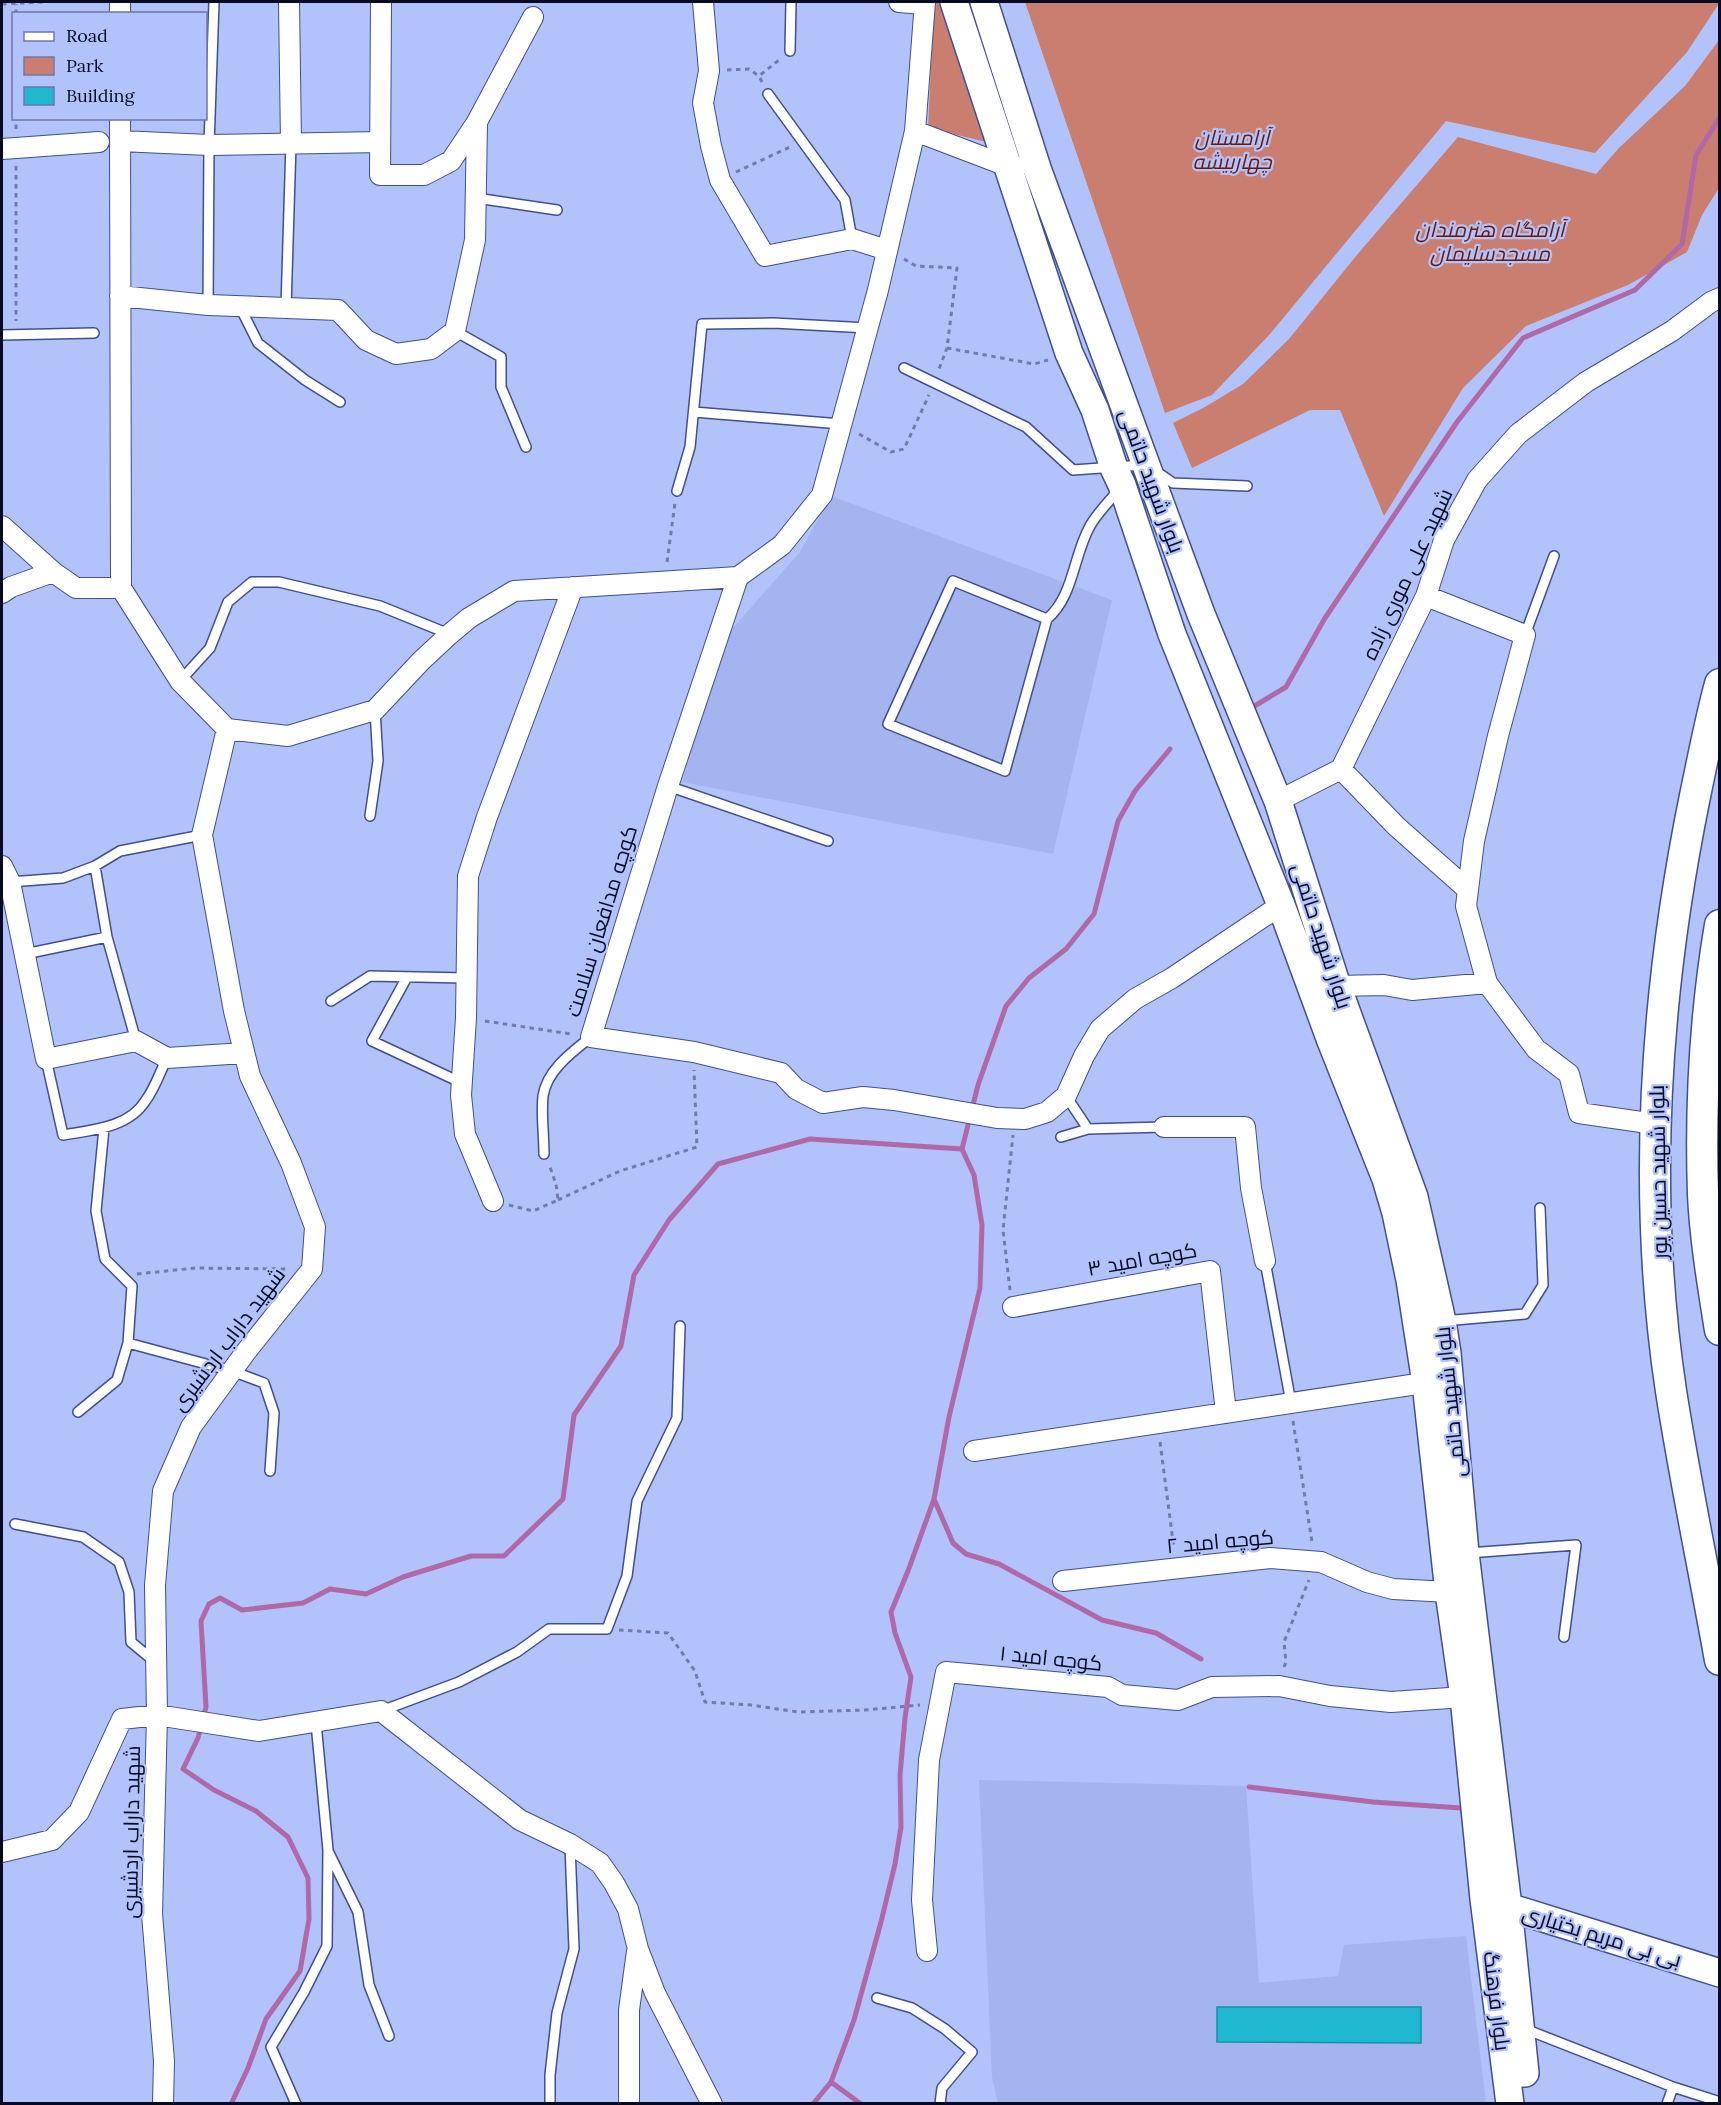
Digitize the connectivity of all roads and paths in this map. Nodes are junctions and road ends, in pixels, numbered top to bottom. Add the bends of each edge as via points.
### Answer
1 (45, 2) edge
2 (214, 2) edge
3 (290, 2) edge
4 (381, 2) edge
5 (703, 2) edge
6 (791, 2) edge
7 (899, 2) edge
8 (954, 2) edge
9 (984, 2) edge
10 (924, 3) edge
11 (2, 4) edge
12 (16, 4) junction
13 (16, 12) edge
14 (533, 16) dead end
15 (790, 51) joint
16 (710, 71) junction
17 (759, 76) junction
18 (768, 94) joint
19 (16, 120) edge
20 (120, 120) edge
21 (477, 122) junction
22 (915, 131) junction
23 (120, 141) junction
24 (802, 141) junction
25 (99, 142) dead end
26 (380, 142) junction
27 (291, 143) junction
28 (209, 145) junction
29 (9, 149) edge
30 (1007, 166) junction
31 (1038, 171) junction
32 (720, 180) junction
33 (476, 198) junction
34 (557, 210) dead end
35 (852, 240) junction
36 (887, 250) junction
37 (120, 296) junction
38 (1719, 298) edge
39 (208, 305) junction
40 (240, 306) junction
41 (286, 308) junction
42 (867, 328) junction
43 (455, 331) junction
44 (94, 333) dead end
45 (2, 335) edge
46 (16, 335) junction
47 (947, 348) junction
48 (1069, 353) junction
49 (904, 368) dead end
50 (934, 382) junction
51 (340, 402) dead end
52 (694, 412) junction
53 (842, 424) junction
54 (526, 447) dead end
55 (1146, 465) junction
56 (1118, 477) junction
57 (1247, 486) dead end
58 (677, 491) joint
59 (2, 526) edge
60 (1554, 556) dead end
61 (53, 572) junction
62 (738, 577) junction
63 (665, 582) junction
64 (573, 587) junction
65 (121, 588) junction
66 (2, 592) edge
67 (1426, 596) junction
68 (1047, 619) junction
69 (450, 634) junction
70 (1525, 635) junction
71 (180, 681) junction
72 (1719, 684) edge
73 (375, 710) junction
74 (227, 729) junction
75 (1341, 769) junction
76 (668, 786) junction
77 (1278, 801) junction
78 (370, 816) dead end
79 (202, 835) junction
80 (828, 841) dead end
81 (95, 866) junction
82 (6, 874) edge
83 (1467, 889) junction
84 (1281, 905) junction
85 (1719, 925) edge
86 (107, 937) junction
87 (25, 954) junction
88 (407, 977) junction
89 (466, 978) junction
90 (1487, 983) junction
91 (1337, 986) junction
92 (331, 1001) dead end
93 (466, 1018) junction
94 (591, 1037) junction
95 (1713, 1038) edge
96 (136, 1041) junction
97 (694, 1052) junction
98 (244, 1053) junction
99 (167, 1058) junction
100 (46, 1059) junction
101 (462, 1083) junction
102 (1066, 1096) junction
103 (1006, 1118) junction
104 (1655, 1124) junction
105 (1164, 1126) joint
106 (104, 1128) junction
107 (1088, 1129) junction
108 (1061, 1137) dead end
109 (544, 1154) joint
110 (558, 1200) junction
111 (493, 1202) joint
112 (1540, 1208) dead end
113 (1265, 1261) joint
114 (312, 1269) junction
115 (122, 1276) junction
116 (1013, 1307) joint
117 (1442, 1321) junction
118 (680, 1326) dead end
119 (1719, 1330) edge
120 (128, 1343) junction
121 (232, 1371) junction
122 (1438, 1381) junction
123 (1291, 1403) junction
124 (78, 1412) dead end
125 (1226, 1413) junction
126 (1157, 1423) junction
127 (974, 1451) dead end
128 (270, 1471) dead end
129 (15, 1524) dead end
130 (1465, 1554) junction
131 (1177, 1569) junction
132 (1063, 1581) dead end
133 (1449, 1592) junction
134 (607, 1629) junction
135 (1564, 1637) dead end
136 (1719, 1660) edge
137 (156, 1663) junction
138 (1464, 1697) junction
139 (921, 1705) dead end
140 (381, 1711) junction
141 (157, 1715) junction
142 (316, 1723) junction
143 (570, 1844) junction
144 (328, 1851) junction
145 (2, 1852) edge
146 (1496, 1903) junction
147 (638, 1949) junction
148 (927, 1951) dead end
149 (1719, 1974) edge
150 (877, 1998) dead end
151 (1520, 2026) junction
152 (389, 2036) dead end
153 (1673, 2087) junction
154 (1719, 2102) edge
155 (163, 2103) edge
156 (296, 2103) edge
157 (550, 2103) edge
158 (629, 2103) edge
159 (712, 2103) edge
160 (940, 2103) edge
161 (1510, 2103) edge
162 (1528, 2103) edge
163 (1667, 2103) edge

1 - 12 path
2 - 28 lane
3 - 27 street
4 - 26 street
5 - 16 street
6 - 15 lane
7 - 10 street
8 - 30 main road, بلوار شهید حاتمی
9 - 31 main road, بلوار شهید حاتمی
10 - 22 street
11 - 12 path
12 - 13 path
14 - 21 street
15 - 17 path
16 - 17 path via 749,69
16 - 32 street via 704,103
17 - 18 path
18 - 24 lane
19 - 29 path
20 - 23 street
21 - 26 street via 451,161 424,176 381,175
21 - 33 street
22 - 30 street
22 - 36 street
23 - 28 street
23 - 37 street
24 - 32 path
24 - 35 lane via 845,200
25 - 29 street
26 - 27 street
27 - 28 street
27 - 41 lane
28 - 39 lane
29 - 46 path
30 - 31 street
30 - 48 main road, بلوار شهید حاتمی
31 - 55 main road, بلوار شهید حاتمی
32 - 35 street via 765,256
33 - 34 lane
33 - 43 street via 475,240
35 - 36 street
36 - 42 street
36 - 47 path via 916,266 957,268
37 - 39 street
37 - 65 street
38 - 67 street, شهید علی موری زاده via 1586,382 1518,434 1477,480 1444,540
39 - 40 street
40 - 41 street
40 - 51 lane via 258,343
41 - 43 street via 338,310 366,340 396,354 431,349
42 - 52 lane via 702,324
42 - 53 street
43 - 54 lane via 501,357 501,387
44 - 46 lane
45 - 46 lane
47 - 48 path via 1034,364
47 - 50 path
48 - 56 main road, بلوار شهید حاتمی via 1095,410
49 - 50 lane
50 - 53 path via 904,449 891,452
50 - 56 lane via 1026,427 1073,470
52 - 53 lane
52 - 58 lane via 690,447
53 - 62 street via 822,495 783,545
55 - 56 lane
55 - 57 lane via 1173,483
55 - 77 main road, بلوار شهید حاتمی via 1201,614
56 - 68 lane via 1090,527 1067,591 1056,612
56 - 84 main road, بلوار شهید حاتمی via 1172,634
58 - 63 path
59 - 61 street
60 - 70 lane
61 - 65 street via 76,588
61 - 66 street
62 - 63 street
62 - 76 street, کوچه مدافعان سلامت
63 - 64 street
64 - 69 street via 514,591
64 - 89 street via 486,817 468,876
65 - 71 street
67 - 70 street
67 - 75 street, شهید علی موری زاده
68 - 68 lane via 1005,771 888,724 953,581
69 - 71 lane via 380,606 279,582 252,582 228,602 210,648
69 - 73 street
70 - 83 street via 1474,841
71 - 74 street
72 - 104 main road, بلوار شهيد حسین پور via 1674,911 1664,980
73 - 74 street via 288,736
73 - 78 lane via 378,761
74 - 79 street, شهید داراب اردشیری
75 - 77 street
75 - 83 street via 1396,826
76 - 80 lane
76 - 94 street, کوچه مدافعان سلامت
77 - 91 main road, بلوار شهید حاتمی
79 - 81 lane via 120,851
79 - 98 street, شهید داراب اردشیری
81 - 82 lane via 63,878
81 - 86 lane
82 - 87 street
83 - 90 street via 1466,906
84 - 102 street, کوچه مدافعان سلامت via 1135,999 1100,1029
84 - 122 main road, بلوار شهید حاتمی via 1389,1190
85 - 95 main road via 1711,979
86 - 87 lane
86 - 96 lane
87 - 100 street
88 - 89 lane
88 - 92 lane via 370,976
88 - 101 lane via 372,1041
89 - 93 street
90 - 91 street via 1412,990 1384,985
90 - 104 street via 1536,1049 1569,1074 1579,1113
91 - 117 main road, بلوار شهید حاتمی via 1414,1197
93 - 94 path
93 - 101 street
94 - 97 street, کوچه مدافعان سلامت
94 - 109 lane via 567,1056 543,1095
95 - 119 main road via 1702,1082 1703,1196
96 - 99 street
96 - 100 street
97 - 103 street, کوچه مدافعان سلامت via 781,1073 796,1089 823,1103 863,1098 894,1100
97 - 110 path via 697,1147 620,1172
98 - 99 street
98 - 114 street, شهید داراب اردشیری via 250,1076 291,1163 315,1227
99 - 106 lane via 146,1102 127,1119
100 - 106 lane via 63,1135
101 - 111 street via 465,1134
102 - 103 street, کوچه مدافعان سلامت via 1047,1112 1025,1119
102 - 107 lane
103 - 116 path via 1003,1230
104 - 136 main road, بلوار شهيد حسین پور via 1660,1289 1671,1390
105 - 107 lane
105 - 113 street via 1245,1127 1251,1188
106 - 115 lane via 96,1211 105,1258
107 - 108 lane
109 - 110 path
110 - 111 path via 533,1211
112 - 117 lane via 1543,1285 1525,1314
113 - 123 lane
114 - 115 path via 195,1268
114 - 121 street, شهید داراب اردشیری
115 - 120 lane via 132,1286
116 - 125 street, کوچه امید ۳ via 1210,1270
117 - 122 main road, بلوار شهید حاتمی
118 - 134 lane via 677,1418 637,1501 627,1576
120 - 121 lane
120 - 124 lane via 117,1380
121 - 128 lane via 264,1383 274,1413
121 - 137 street, شهید داراب اردشیری via 190,1427 163,1491 155,1585
122 - 123 street
122 - 130 main road, بلوار شهید حاتمی
122 - 133 main road, بلوار شهید حاتمی
123 - 125 street
125 - 126 street
126 - 127 street
126 - 131 path
129 - 137 lane via 83,1537 118,1562 129,1592 131,1642
130 - 135 lane via 1576,1545
130 - 146 main road, بلوار شهید حاتمی
131 - 132 street, کوچه امید ۲
131 - 133 street, کوچه امید ۲ via 1270,1558 1321,1562 1393,1589
133 - 138 main road, بلوار شهید حاتمی
134 - 139 path via 668,1633 695,1671 705,1702 798,1712
134 - 140 lane via 549,1629 517,1652 459,1682
137 - 141 street, شهید داراب اردشیری
138 - 146 main road, بلوار شهید حاتمی
138 - 148 street, کوچه امید ۱ via 1391,1702 1279,1686 1212,1687 1178,1700 1122,1695 1108,1687 945,1672 928,1760 922,1900
140 - 142 street
140 - 143 street via 520,1820
141 - 142 street via 259,1731
141 - 145 street via 123,1719 79,1812 52,1840
141 - 155 street, شهید داراب اردشیری via 152,1914 164,2061
142 - 144 lane
143 - 147 street via 600,1863 614,1883 628,1909
143 - 157 lane via 574,1949 557,2013
144 - 152 lane via 358,1912 369,1985
144 - 156 lane via 327,1946 271,2047
146 - 149 main road, بی بی مریم بختیاری
146 - 151 main road, بلوار فرهنگ
146 - 161 main road, بلوار فرهنگ
147 - 158 street via 629,2010
147 - 159 street via 655,1993
150 - 160 lane via 912,2008 972,2052 942,2088
151 - 153 lane
151 - 162 main road, بلوار فرهنگ
153 - 154 lane
153 - 163 lane

